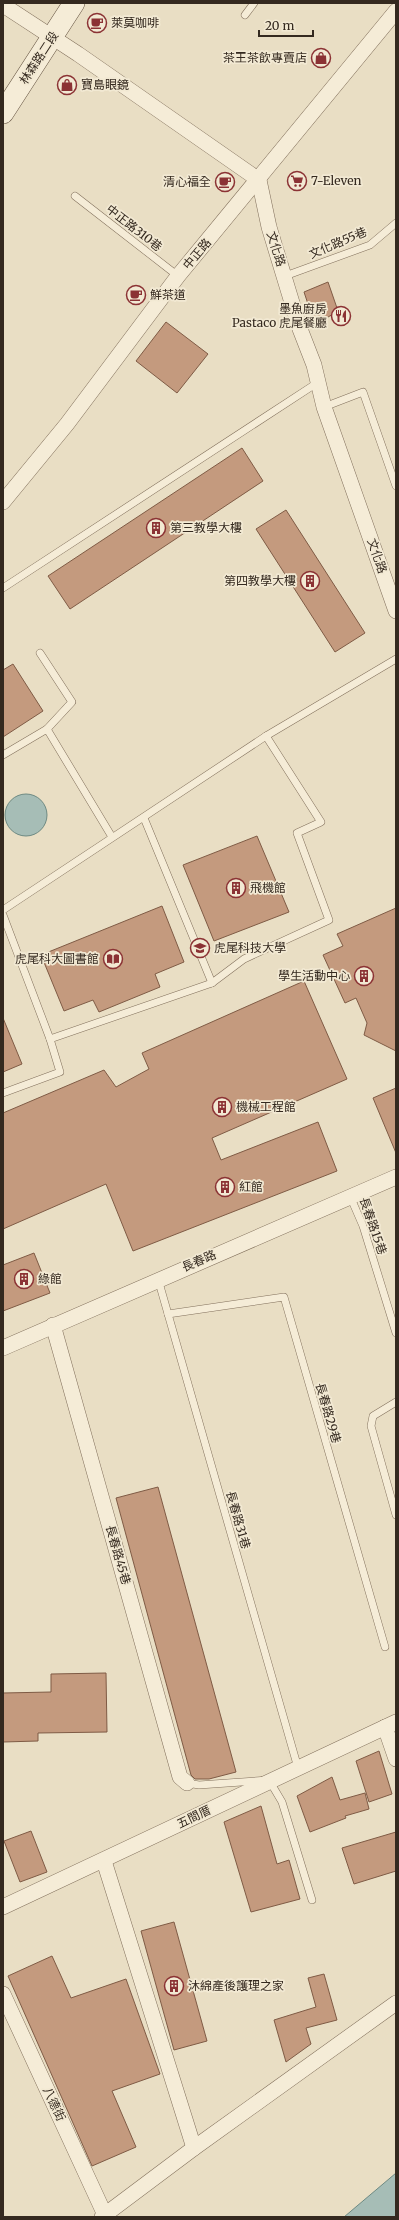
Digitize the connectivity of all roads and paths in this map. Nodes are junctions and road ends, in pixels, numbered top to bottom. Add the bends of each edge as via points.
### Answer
1 (74, 3) edge
2 (254, 3) edge
3 (3, 5) edge
4 (396, 11) edge
5 (245, 15) dead end
6 (53, 38) junction
7 (3, 113) edge
8 (259, 180) junction
9 (76, 196) dead end
10 (396, 223) edge
11 (178, 276) junction
12 (285, 276) junction
13 (317, 383) junction
14 (324, 407) junction
15 (396, 486) edge
16 (3, 502) edge
17 (3, 588) edge
18 (396, 611) edge
19 (40, 653) dead end
20 (396, 659) edge
21 (47, 729) junction
22 (266, 736) junction
23 (3, 755) edge
24 (144, 818) junction
25 (112, 837) junction
26 (3, 910) edge
27 (3, 915) edge
28 (212, 983) junction
29 (50, 1039) junction
30 (3, 1093) edge
31 (396, 1177) edge
32 (350, 1196) junction
33 (158, 1279) junction
34 (168, 1314) junction
35 (53, 1325) junction
36 (396, 1333) edge
37 (3, 1348) edge
38 (396, 1402) edge
39 (396, 1515) edge
40 (385, 1647) dead end
41 (391, 1724) edge
42 (396, 1759) edge
43 (298, 1768) junction
44 (268, 1780) junction
45 (187, 1783) joint
46 (104, 1861) junction
47 (312, 1900) dead end
48 (3, 1907) edge
49 (3, 1994) edge
50 (396, 2004) edge
51 (194, 2148) junction
52 (104, 2216) edge

1 - 6 main road, 林森路二段
2 - 5 lane
3 - 6 street
4 - 8 street, 中正路
6 - 7 main road, 林森路二段
6 - 8 street
8 - 11 street, 中正路
8 - 12 street, 文化路 via 268,227
9 - 11 lane, 中正路310巷
10 - 12 lane, 文化路55巷 via 370,245
11 - 16 street, 中正路 via 67,424
12 - 13 street, 文化路 via 300,329 314,365
13 - 14 street, 文化路
13 - 17 lane
14 - 15 lane via 363,392
14 - 18 street, 文化路
19 - 21 lane via 72,702
20 - 22 lane
21 - 23 lane
21 - 25 lane
22 - 24 lane
22 - 28 lane via 321,822 297,833 329,920 244,959
24 - 25 lane
24 - 28 lane
25 - 26 lane
27 - 29 lane
28 - 29 lane
29 - 30 lane via 60,1072
31 - 32 street, 長春路
32 - 33 street, 長春路
32 - 36 lane, 長春路15巷 via 363,1226
33 - 34 lane, 長春路31巷
33 - 35 street, 長春路
34 - 40 lane, 長春路29巷 via 284,1297
34 - 43 lane, 長春路31巷
35 - 37 street, 長春路
35 - 45 street, 長春路45巷 via 180,1777
38 - 39 lane via 373,1416 371,1426
41 - 42 street
41 - 43 street, 五間厝
43 - 44 street, 五間厝
44 - 45 lane via 199,1785
44 - 46 street, 五間厝
44 - 47 lane via 282,1802
46 - 48 street, 五間厝
46 - 51 street
49 - 52 street, 八德街
50 - 51 street
51 - 52 street

